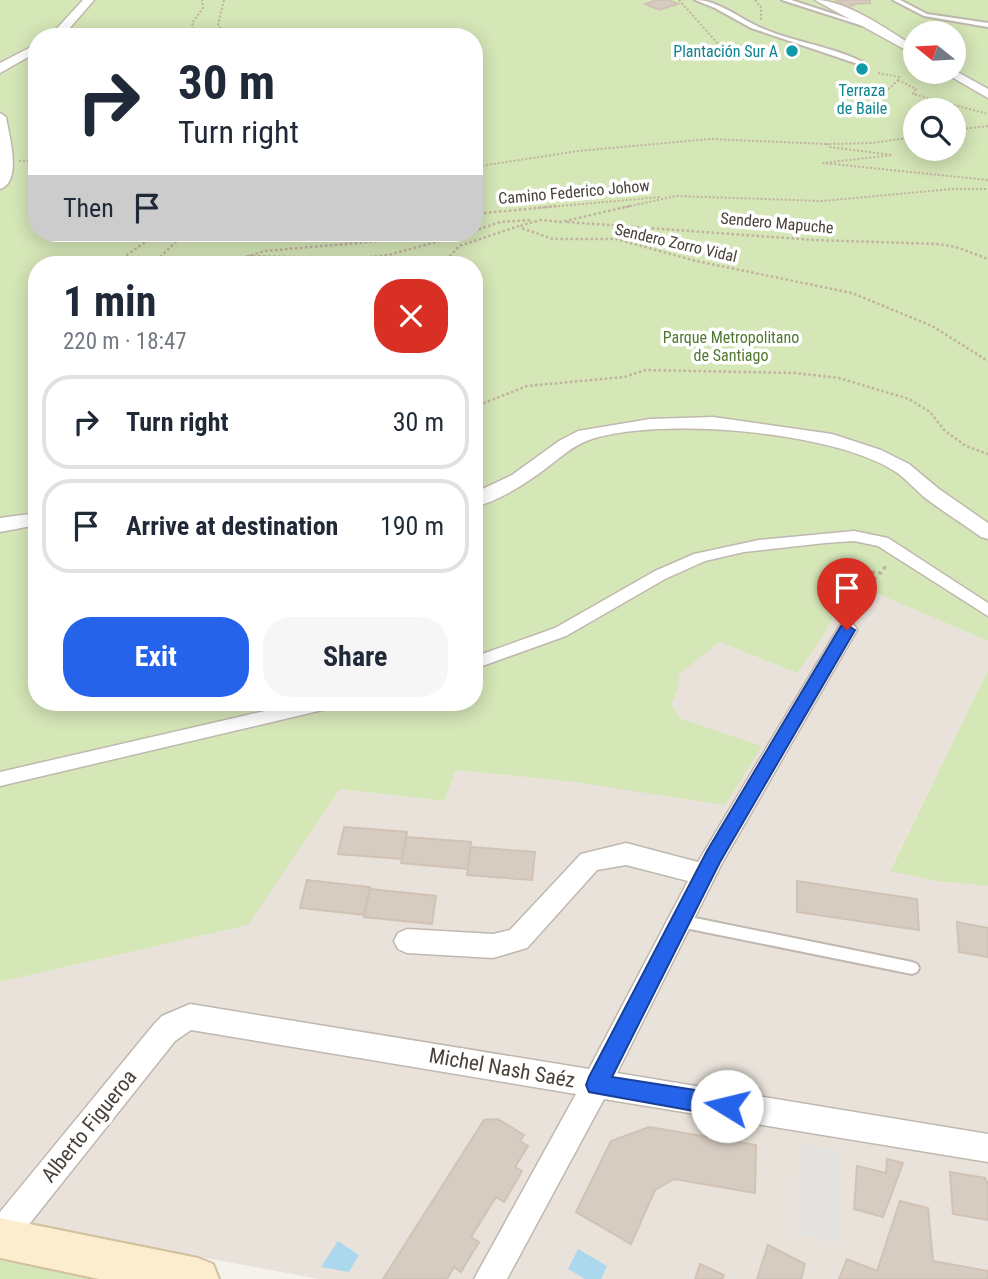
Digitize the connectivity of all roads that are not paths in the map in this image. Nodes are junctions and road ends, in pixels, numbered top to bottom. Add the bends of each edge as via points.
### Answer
1 (89, 0) edge
2 (698, 0) edge
3 (785, 0) edge
4 (820, 0) edge
5 (896, 0) edge
6 (988, 25) edge
7 (63, 28) edge
8 (878, 28) junction
9 (903, 44) edge
10 (28, 51) edge
11 (863, 64) dead end
12 (0, 69) edge
13 (966, 80) edge
14 (985, 90) edge
15 (0, 117) edge
16 (0, 185) edge
17 (483, 497) edge
18 (28, 520) edge
19 (0, 525) edge
20 (988, 532) edge
21 (988, 610) edge
22 (847, 630) road end
23 (483, 660) edge
24 (292, 711) edge
25 (0, 779) edge
26 (704, 874) junction
27 (680, 921) junction
28 (407, 942) dead end
29 (912, 968) dead end
30 (182, 1019) joint
31 (596, 1085) junction
32 (988, 1149) edge
33 (0, 1237) edge
34 (198, 1279) edge
35 (490, 1279) edge

1 - 7 street
2 - 11 lane via 763,31
3 - 8 lane
4 - 8 street
5 - 6 lane via 926,15
8 - 9 street
10 - 12 street
13 - 14 street
15 - 16 street via 8,166
17 - 20 street via 519,479 584,435 650,424 713,422 832,440 875,454 903,468
18 - 19 street
21 - 23 street via 883,542 854,535 750,545 685,563 585,620
22 - 26 street
24 - 25 street
26 - 27 street
26 - 28 street via 626,854 590,861 517,940 493,946
27 - 29 lane
27 - 31 street
30 - 31 street, Michel Nash Saéz via 204,1017
30 - 33 street, Alberto Figueroa via 165,1032
31 - 32 street, Michel Nash Saéz
31 - 35 street
33 - 34 main road

